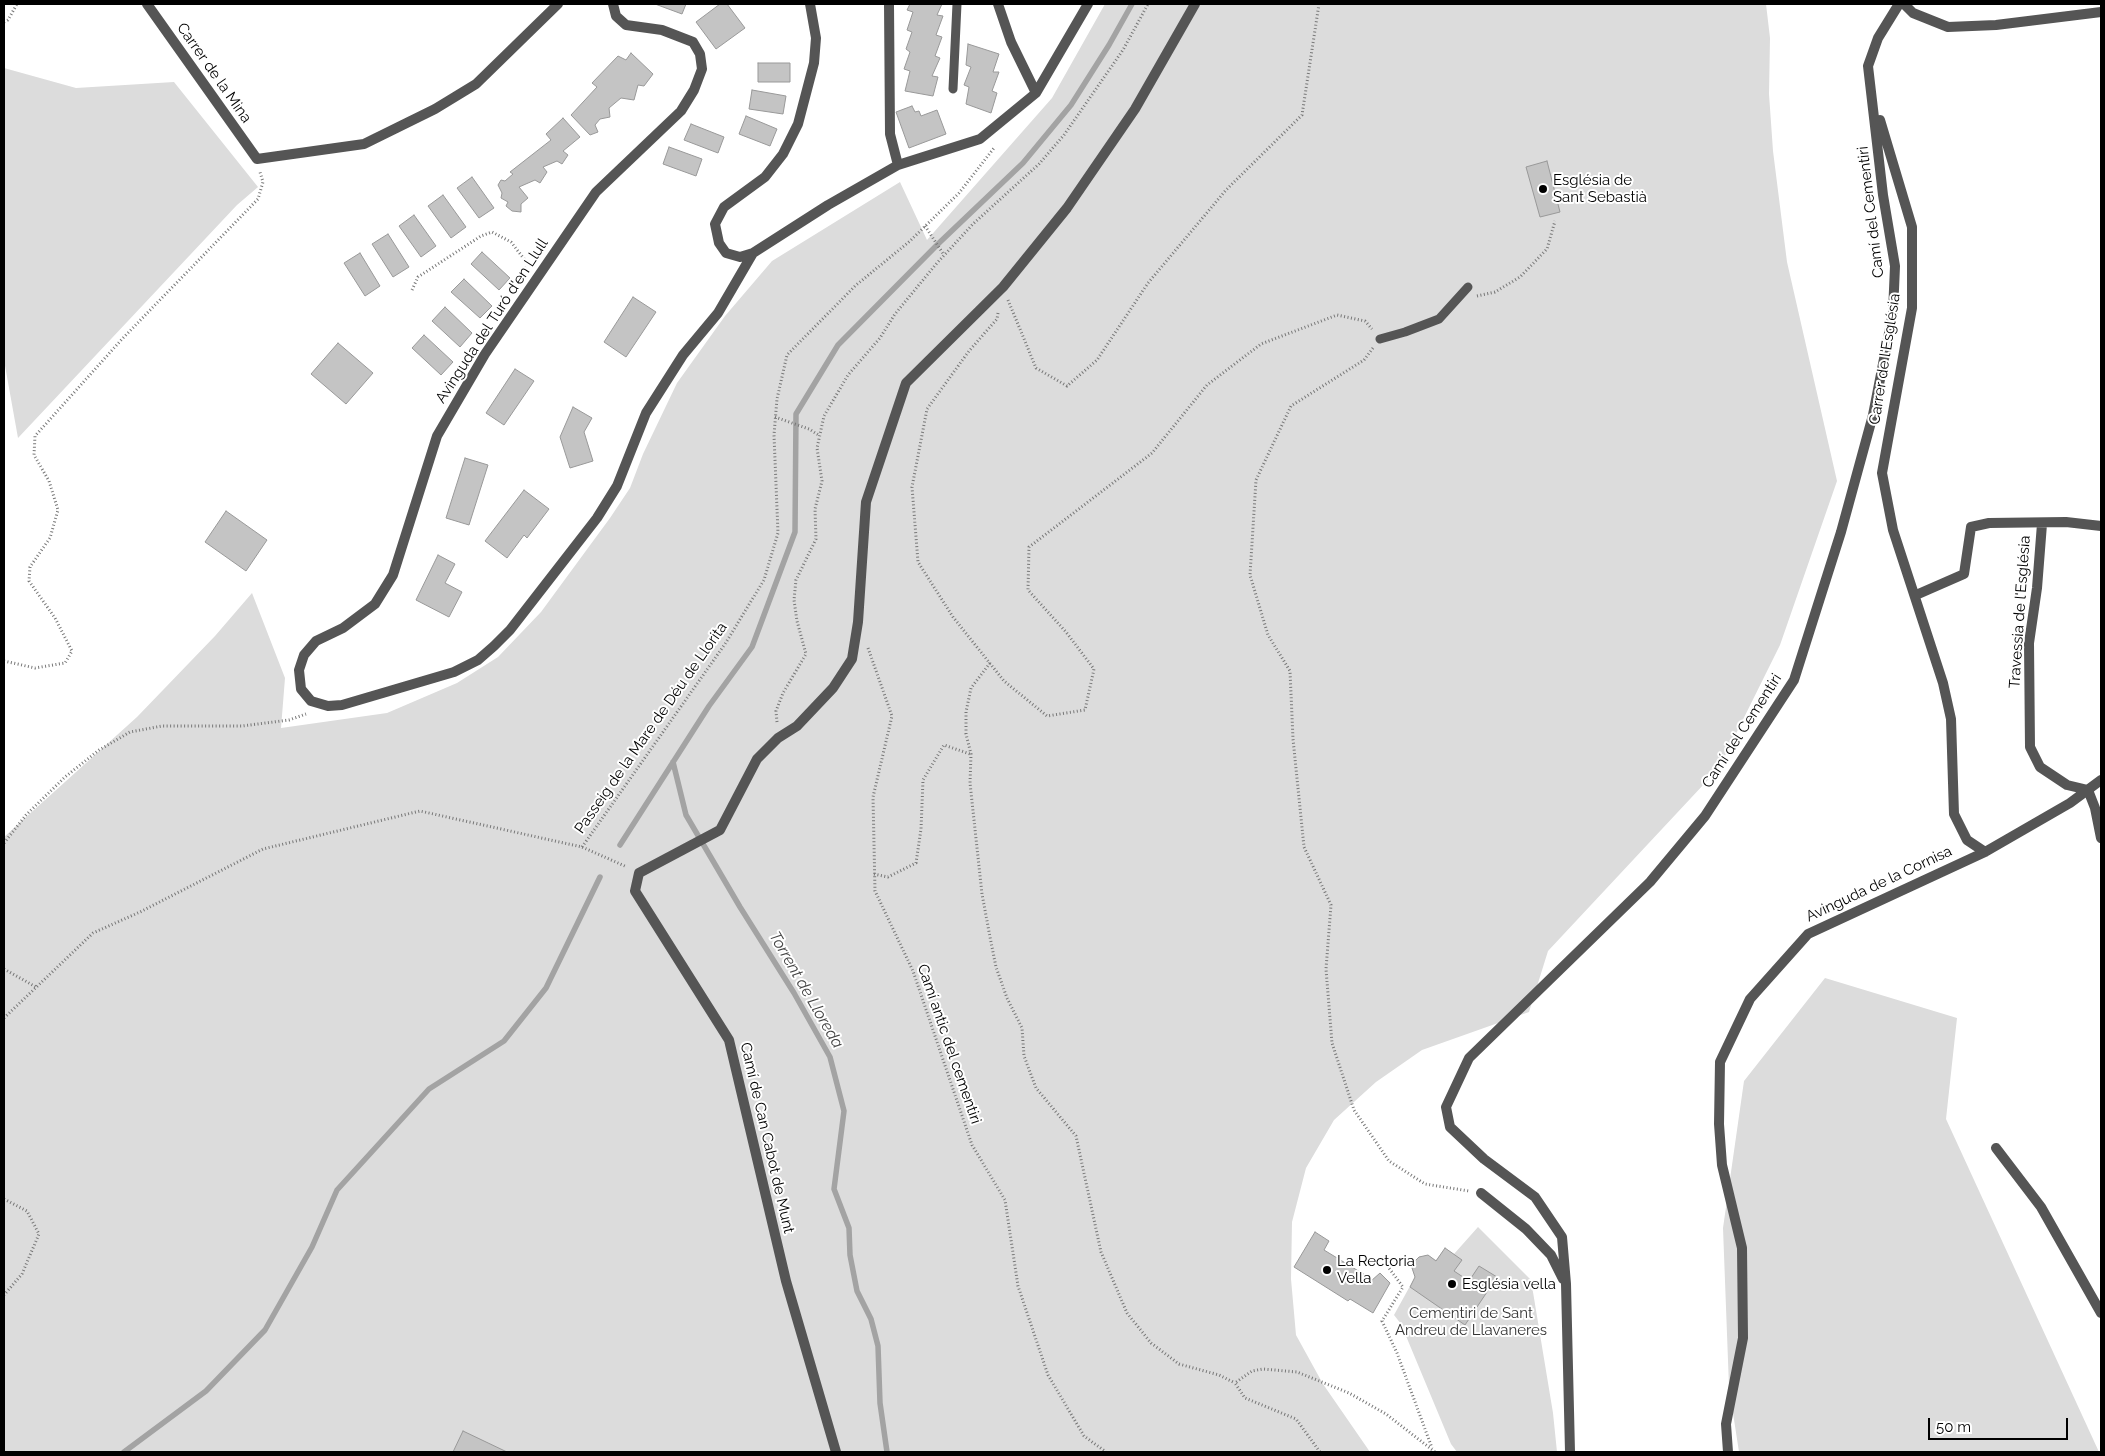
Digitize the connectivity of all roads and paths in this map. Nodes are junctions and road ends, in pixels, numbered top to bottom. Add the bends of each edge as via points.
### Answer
1 (16, 4) edge
2 (147, 4) edge
3 (558, 4) edge
4 (613, 4) edge
5 (810, 4) edge
6 (889, 4) edge
7 (957, 4) edge
8 (998, 4) edge
9 (1088, 4) edge
10 (1195, 4) edge
11 (1319, 4) edge
12 (1899, 4) edge
13 (1904, 4) edge
14 (2101, 12) edge
15 (4, 22) edge
16 (953, 89) dead end
17 (1036, 93) junction
18 (1872, 98) junction
19 (995, 147) dead end
20 (256, 159) junction
21 (898, 165) junction
22 (1555, 221) dead end
23 (925, 226) junction
24 (753, 253) junction
25 (944, 255) dead end
26 (524, 269) dead end
27 (1468, 287) dead end
28 (1003, 288) junction
29 (412, 290) dead end
30 (1476, 296) dead end
31 (1380, 339) junction
32 (775, 417) junction
33 (820, 436) dead end
34 (2042, 524) junction
35 (2101, 526) edge
36 (1916, 596) junction
37 (858, 622) junction
38 (4, 661) edge
39 (990, 663) junction
40 (328, 706) junction
41 (971, 754) junction
42 (2101, 780) edge
43 (2088, 790) junction
44 (2101, 838) edge
45 (4, 843) edge
46 (582, 847) junction
47 (1985, 852) junction
48 (639, 873) junction
49 (874, 874) junction
50 (4, 969) edge
51 (36, 987) junction
52 (4, 1018) edge
53 (1996, 1148) dead end
54 (1481, 1193) joint
55 (4, 1199) edge
56 (1384, 1260) dead end
57 (1566, 1284) junction
58 (4, 1295) edge
59 (2101, 1313) edge
60 (1235, 1383) junction
61 (1432, 1448) junction
62 (836, 1452) edge
63 (1106, 1452) edge
64 (1320, 1452) edge
65 (1435, 1452) edge
66 (1570, 1452) edge
67 (1728, 1452) edge

1 - 15 path
2 - 20 street, Carrer de la Mina
3 - 20 street via 476,84 435,109 364,144
4 - 40 street, Avinguda del Turó d'en Llull via 616,16 626,25 662,30 693,42 700,54 702,70 681,111 596,192 485,354 437,436 393,575 375,604 343,628 316,641 304,655 299,670 301,689 311,701
5 - 24 street via 816,38 814,63 798,124 783,154 765,177 724,208 715,224 719,243 726,253 740,257
6 - 21 street via 890,134
7 - 16 lane
8 - 17 street via 1010,42
9 - 17 street
10 - 28 street via 1135,109 1068,208
11 - 28 path via 1302,115 1226,190 1148,283 1097,360 1067,386 1036,368
12 - 18 street, Camí del Cementiri via 1878,38 1868,66
13 - 14 street via 1913,13 1948,27 1996,25
17 - 21 street via 980,139
18 - 36 street, Carrer de l'Església via 1912,227 1912,308 1882,473 1893,530
18 - 57 street, Camí del Cementiri via 1895,266 1893,313 1873,415 1842,532 1794,680 1705,816 1650,882 1469,1058 1446,1106 1450,1127 1541,1205 1562,1238
19 - 23 path, Passeig de la Mare de Déu de Llorita via 959,193
20 - 38 path via 263,182 258,199 100,361 35,436 34,455 49,481 58,510 50,538 30,567 30,581 56,618 72,651 65,662 35,668
21 - 24 street
22 - 30 path via 1547,249 1520,277 1495,292
23 - 25 path
23 - 32 path, Passeig de la Mare de Déu de Llorita via 855,286 787,355
24 - 40 street via 718,313 684,355 646,413 617,486 597,518 510,630 478,660 454,672 342,705
26 - 29 path via 528,264 512,242 492,232 418,277
27 - 31 lane via 1439,319
28 - 37 street via 906,383 866,502
28 - 39 path via 997,319 927,409 912,487 918,562 953,617
31 - 39 path via 1365,321 1337,314 1262,344 1207,385 1152,453 1029,547 1028,590 1094,669 1085,710 1046,716 1004,681
31 - 54 path via 1364,360 1291,406 1256,480 1250,575 1268,635 1290,672 1304,847 1331,905 1326,969 1332,1043 1354,1110 1389,1161 1425,1184
32 - 33 path
32 - 46 path, Passeig de la Mare de Déu de Llorita via 778,533 764,580 725,644
34 - 35 street via 2066,522
34 - 36 street via 1989,523 1971,527 1964,574
34 - 43 street, Travessia de l'Església via 2030,643 2030,747 2040,767 2067,785
36 - 47 street, Carrer de l'Església via 1951,719 1954,814 1967,840
37 - 48 street via 852,659 833,688 797,726 778,738 757,759 720,830
37 - 49 path, Camí antic del cementiri via 892,716 873,797
39 - 41 path via 971,688 966,734
40 - 45 path via 289,720 242,726 162,726 130,732 99,750 34,807
41 - 49 path via 944,745 923,780 916,863 888,878
41 - 60 path via 970,783 982,894 996,967 1022,1028 1024,1056 1036,1088 1076,1136 1102,1252 1128,1313 1151,1342 1179,1364
42 - 43 street, Avinguda de la Cornisa
43 - 44 street
43 - 47 street, Avinguda de la Cornisa
46 - 48 path
46 - 51 path, Passeig de la Mare de Déu de Llorita via 420,811 263,849 93,933
47 - 67 street, Avinguda de la Cornisa via 1808,934 1750,999 1720,1062 1722,1165 1742,1248 1742,1338 1726,1424
48 - 62 street, Camí de Can Cabot de Munt via 635,891 729,1040 786,1281
49 - 63 path, Camí antic del cementiri via 875,891 913,971 972,1145 1005,1200 1018,1286 1048,1375 1084,1436
50 - 51 path
51 - 52 path, Passeig de la Mare de Déu de Llorita
53 - 59 street via 2041,1207
54 - 57 street via 1526,1229 1551,1255
55 - 58 path via 27,1211 39,1234 22,1274
56 - 61 path via 1403,1287 1382,1321
57 - 66 street, Camí del Cementiri
60 - 61 path via 1252,1371 1263,1369 1297,1372 1348,1393 1386,1414
60 - 64 path via 1244,1398 1296,1419
61 - 65 path

